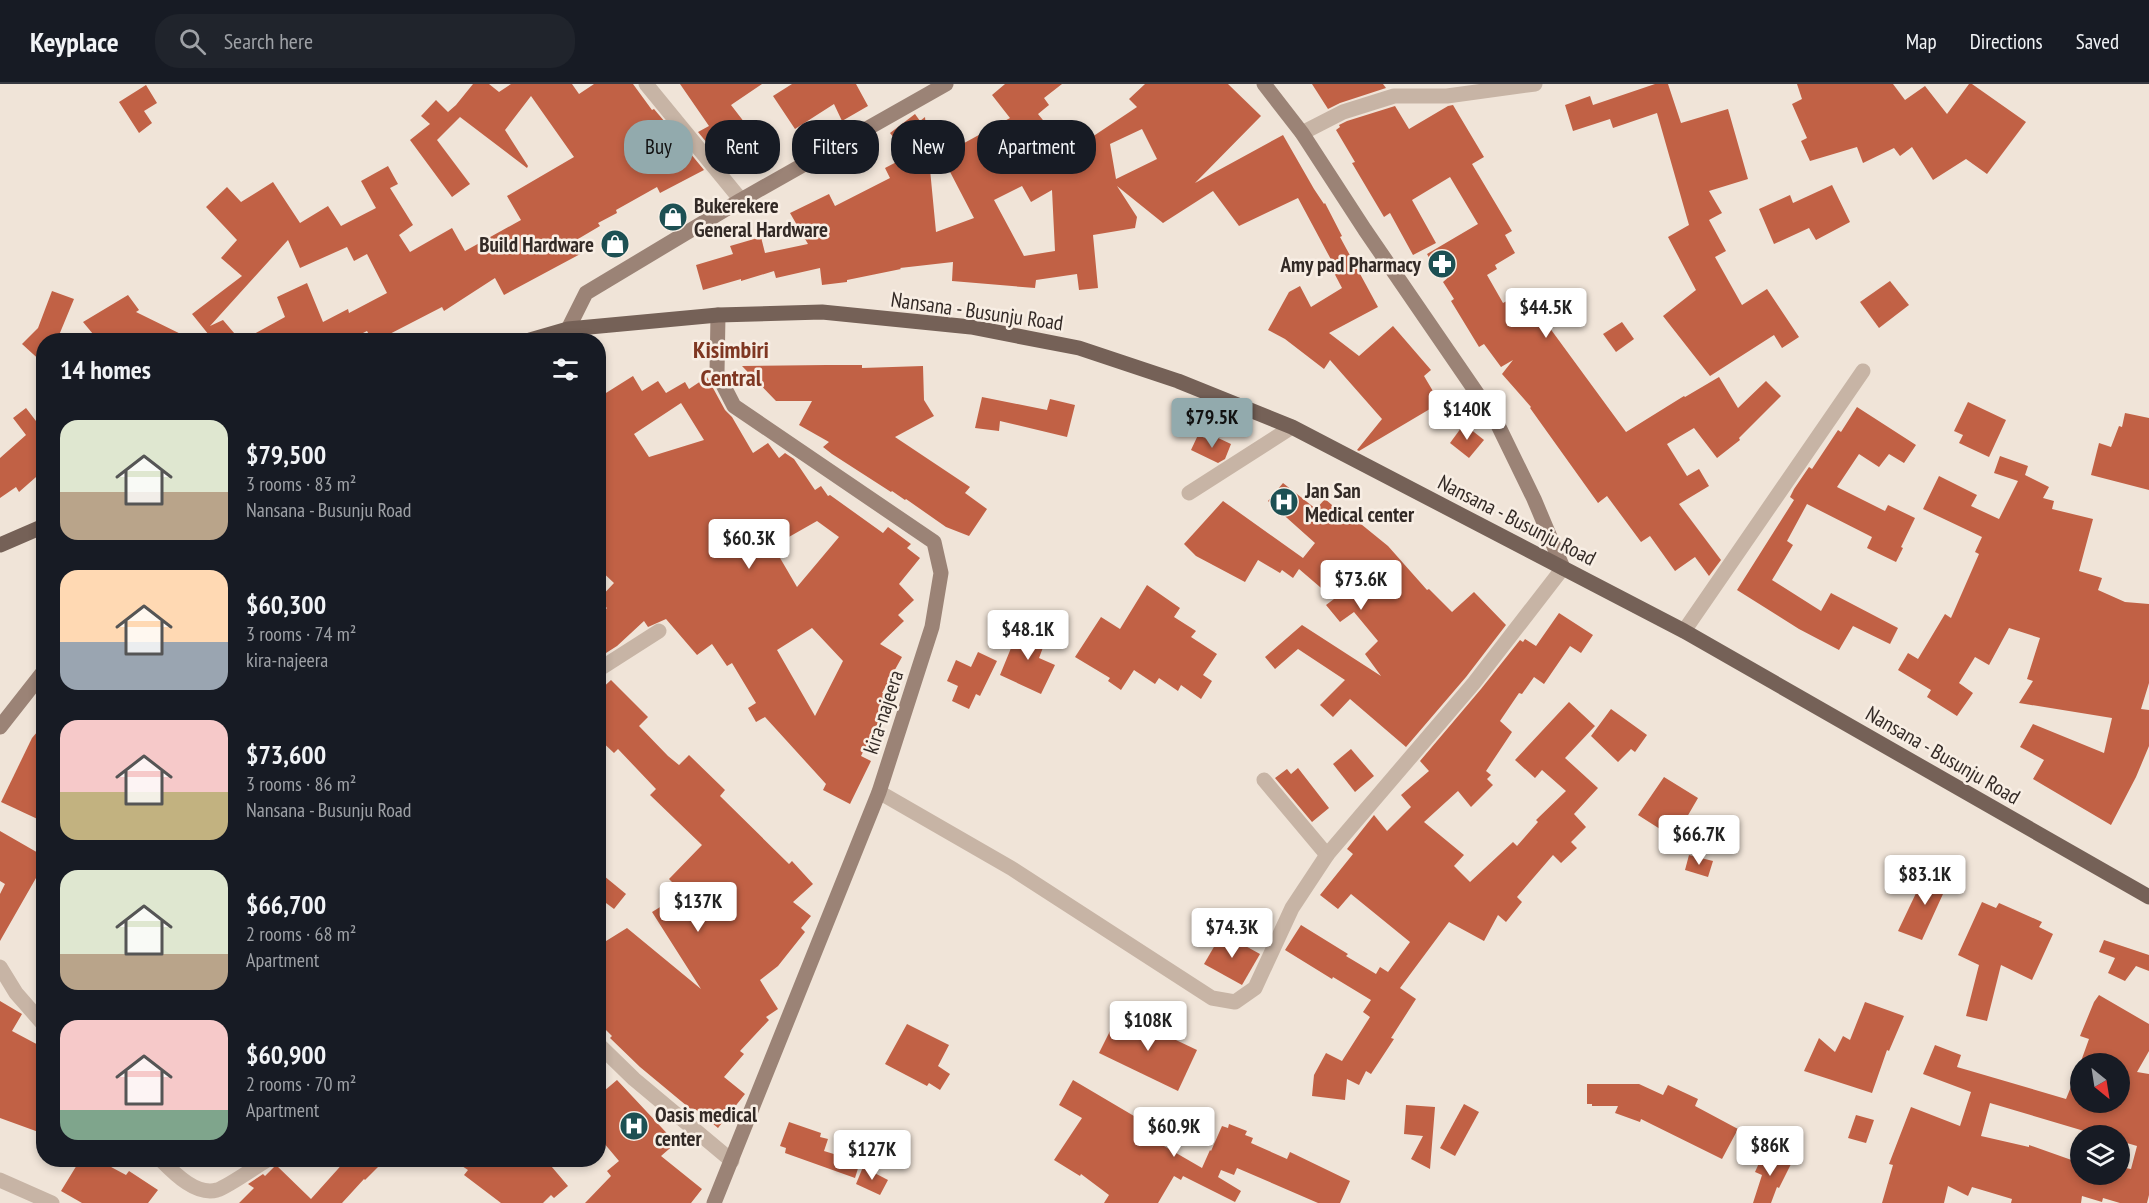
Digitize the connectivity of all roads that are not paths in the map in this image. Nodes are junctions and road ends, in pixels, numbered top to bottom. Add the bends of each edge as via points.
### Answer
1 (646, 84) edge
2 (946, 84) edge
3 (1264, 84) edge
4 (1535, 84) edge
5 (1302, 134) junction
6 (741, 200) junction
7 (718, 315) junction
8 (568, 329) junction
9 (554, 333) edge
10 (1863, 371) dead end
11 (1292, 427) junction
12 (1189, 493) dead end
13 (36, 529) edge
14 (0, 545) edge
15 (1563, 567) junction
16 (659, 631) dead end
17 (1684, 631) junction
18 (606, 665) edge
19 (36, 681) edge
20 (0, 727) edge
21 (1264, 780) dead end
22 (879, 792) junction
23 (1327, 855) junction
24 (2149, 897) edge
25 (0, 967) edge
26 (36, 1015) edge
27 (606, 1052) edge
28 (732, 1161) junction
29 (168, 1167) edge
30 (255, 1167) edge
31 (0, 1180) edge
32 (52, 1203) edge
33 (714, 1203) edge

1 - 6 street
2 - 6 street
3 - 5 street
4 - 5 street via 1447,96 1394,96 1343,112
5 - 15 street via 1496,421
6 - 8 street via 586,293
7 - 8 main road, Nansana - Busunju Road
7 - 11 main road, Nansana - Busunju Road via 822,312 971,327 1079,348 1178,381
7 - 22 street, kira-najeera via 717,373 734,406 934,542 941,573 932,627
8 - 9 main road, Nansana - Busunju Road
10 - 17 street
11 - 12 street
11 - 15 main road, Nansana - Busunju Road
13 - 14 main road
15 - 17 main road, Nansana - Busunju Road
15 - 23 street via 1474,683
16 - 18 street
17 - 24 main road, Nansana - Busunju Road
19 - 20 street
21 - 23 street
22 - 23 street via 1011,868 1212,998 1235,1002 1255,988 1293,909
22 - 28 street, kira-najeera
25 - 26 street
27 - 28 street
28 - 33 street, kira-najeera
29 - 30 street via 202,1190 217,1190
31 - 32 street

